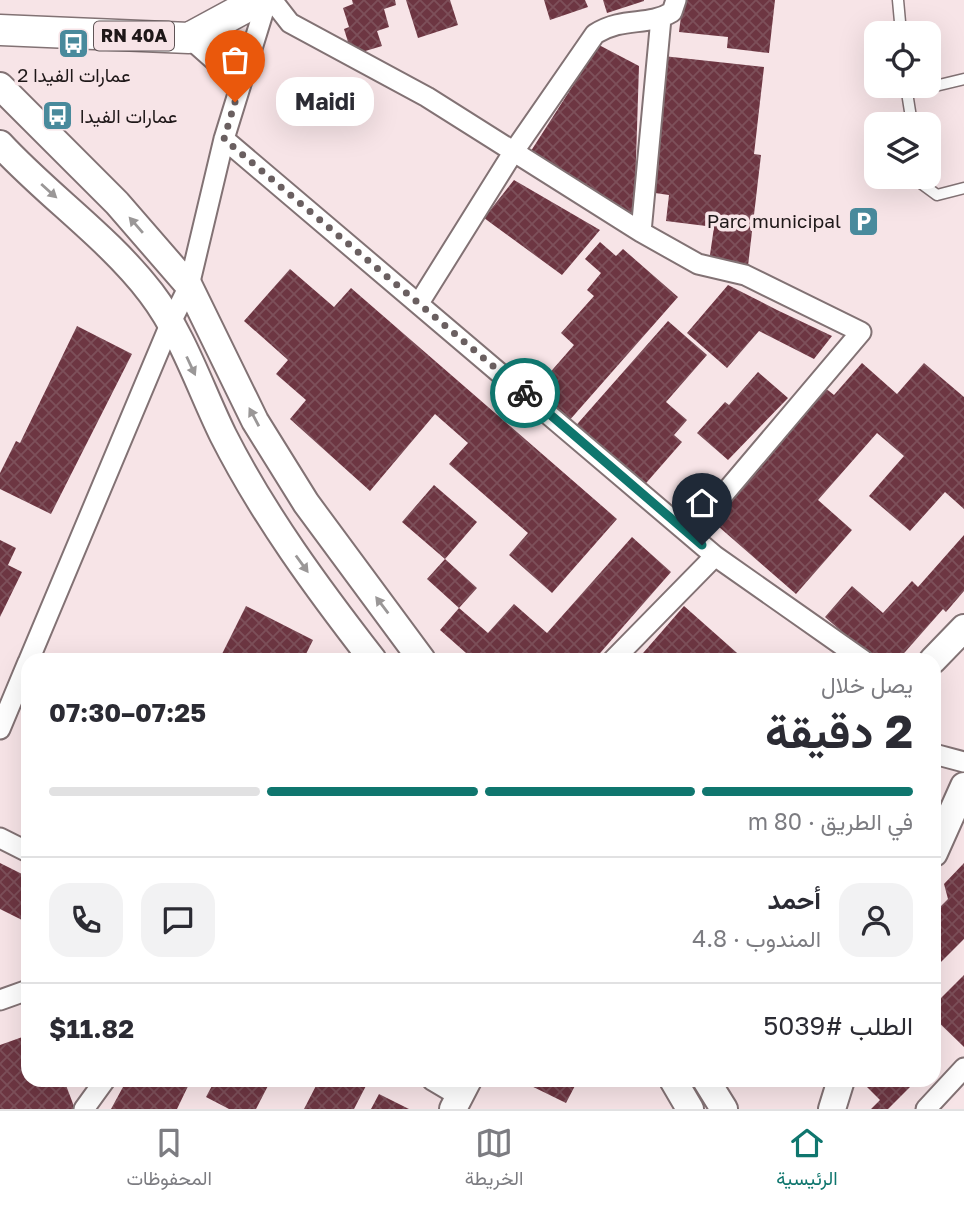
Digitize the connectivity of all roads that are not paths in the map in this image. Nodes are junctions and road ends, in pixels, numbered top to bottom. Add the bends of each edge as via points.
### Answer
1 (259, 0) edge
2 (270, 0) edge
3 (676, 0) edge
4 (898, 0) edge
5 (661, 18) junction
6 (900, 21) edge
7 (0, 30) edge
8 (189, 38) junction
9 (964, 79) edge
10 (941, 83) edge
11 (241, 84) junction
12 (0, 86) edge
13 (224, 139) junction
14 (0, 144) edge
15 (514, 151) junction
16 (964, 188) edge
17 (929, 189) edge
18 (640, 232) junction
19 (189, 286) junction
20 (419, 303) junction
21 (171, 322) junction
22 (690, 534) junction
23 (715, 556) junction
24 (964, 628) edge
25 (32, 653) edge
26 (368, 653) edge
27 (417, 653) edge
28 (620, 653) edge
29 (853, 653) edge
30 (940, 653) edge
31 (21, 680) edge
32 (0, 729) edge
33 (941, 756) edge
34 (964, 762) edge
35 (964, 786) edge
36 (941, 837) edge
37 (0, 838) edge
38 (21, 848) edge
39 (21, 992) edge
40 (0, 1000) edge
41 (964, 1068) edge
42 (677, 1087) edge
43 (710, 1087) edge
44 (839, 1087) edge
45 (690, 1109) edge
46 (724, 1109) edge
47 (832, 1109) edge
48 (926, 1109) edge

1 - 8 main road, RN 40A
2 - 11 street
2 - 15 street via 290,23 427,97
3 - 5 street via 672,12
4 - 6 lane
5 - 15 street via 612,23 595,34
5 - 18 street
7 - 8 main road, RN 40A
8 - 11 street
9 - 10 lane
11 - 13 street
19 -> 12 main road via 117,203
13 - 19 street
13 - 20 street
14 -> 21 main road via 86,223 150,292
15 - 18 street
15 - 20 street
16 - 17 lane via 937,195
18 - 22 street via 698,264 745,275 860,332
19 - 21 street
27 -> 19 main road via 306,503 255,421
20 - 22 street
21 - 25 street
21 -> 26 main road via 224,436 276,529
22 - 23 street
23 - 28 street
23 - 29 street
24 - 30 main road
31 - 32 street
33 - 34 street
35 - 36 main road
37 - 38 street
39 - 40 street
41 - 48 street
42 - 45 main road
43 - 46 main road
44 - 47 main road

